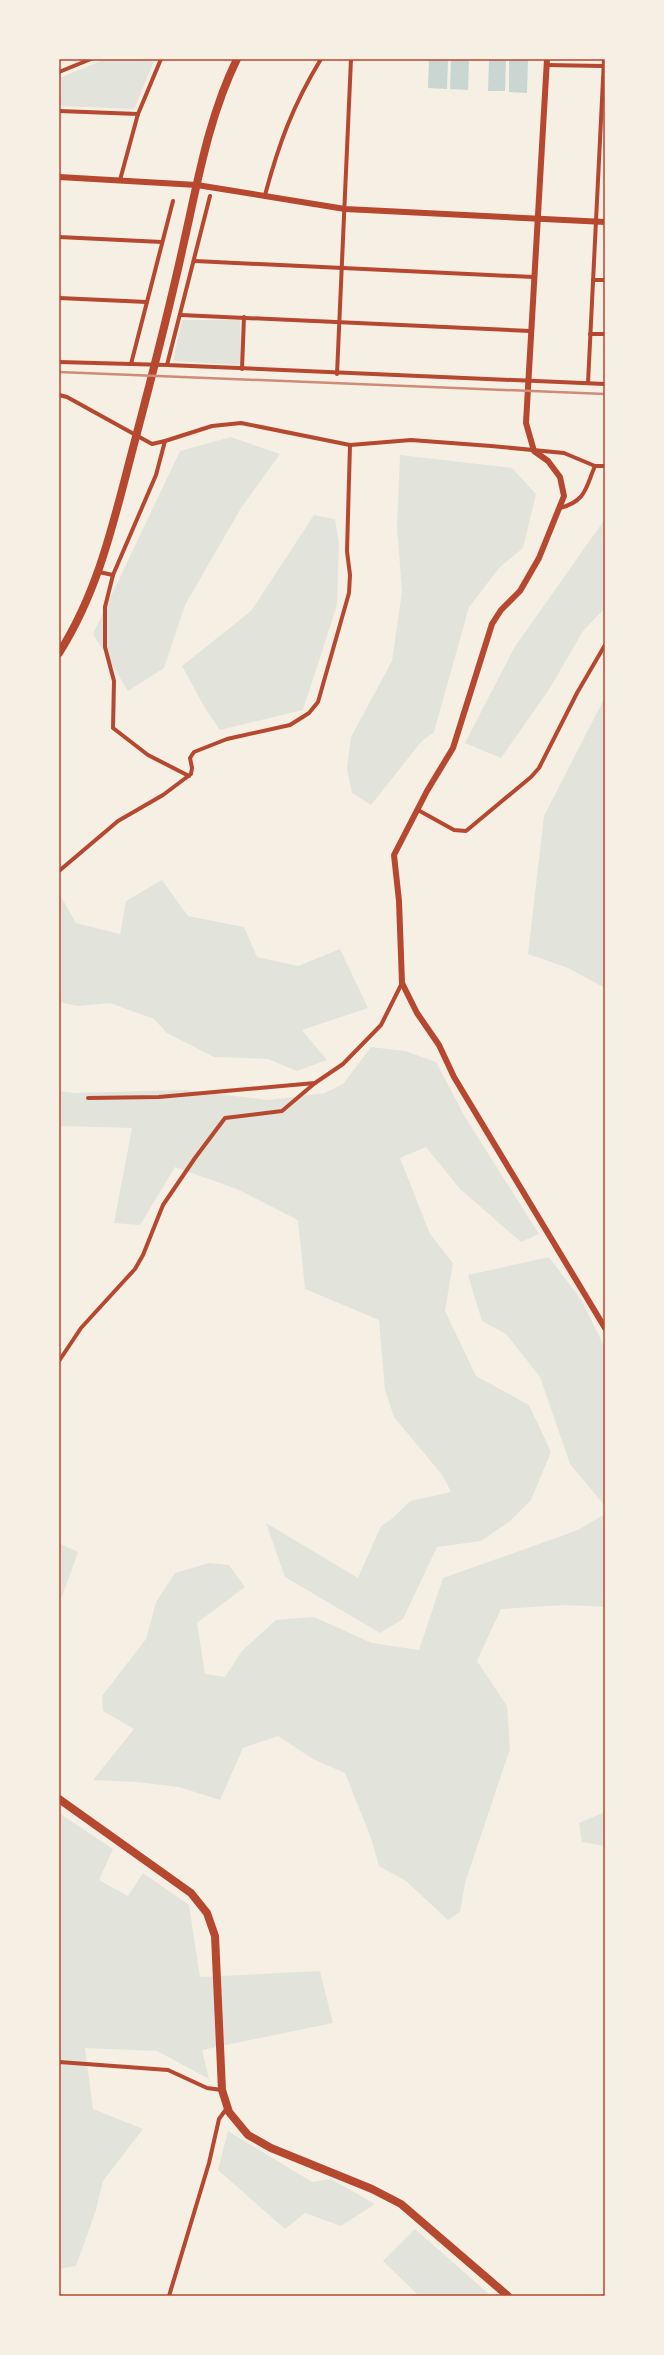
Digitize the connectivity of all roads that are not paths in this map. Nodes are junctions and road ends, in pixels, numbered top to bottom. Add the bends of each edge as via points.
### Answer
1 (91, 59) edge
2 (161, 59) edge
3 (237, 59) edge
4 (321, 59) edge
5 (351, 59) edge
6 (604, 59) edge
7 (546, 62) edge
8 (603, 66) junction
9 (59, 72) edge
10 (59, 111) edge
11 (138, 114) junction
12 (599, 164) junction
13 (605, 164) edge
14 (59, 177) edge
15 (120, 180) junction
16 (197, 185) junction
17 (265, 195) junction
18 (210, 196) dead end
19 (173, 201) dead end
20 (345, 209) junction
21 (537, 220) junction
22 (596, 222) junction
23 (605, 222) edge
24 (59, 237) edge
25 (162, 242) junction
26 (195, 261) junction
27 (341, 267) junction
28 (533, 277) junction
29 (593, 280) junction
30 (605, 280) edge
31 (59, 298) edge
32 (147, 302) junction
33 (181, 315) junction
34 (244, 318) junction
35 (339, 321) junction
36 (530, 331) junction
37 (590, 334) junction
38 (605, 334) edge
39 (59, 362) edge
40 (131, 364) junction
41 (168, 366) junction
42 (242, 369) junction
43 (337, 374) junction
44 (528, 382) junction
45 (588, 383) junction
46 (605, 384) edge
47 (59, 395) edge
48 (165, 442) junction
49 (350, 445) junction
50 (534, 451) junction
51 (595, 466) junction
52 (605, 466) edge
53 (560, 508) junction
54 (99, 572) junction
55 (112, 575) junction
56 (605, 645) edge
57 (59, 653) edge
58 (189, 776) junction
59 (418, 810) junction
60 (59, 871) edge
61 (402, 983) junction
62 (315, 1083) junction
63 (88, 1098) dead end
64 (605, 1328) edge
65 (59, 1361) edge
66 (59, 1799) edge
67 (59, 2062) edge
68 (222, 2090) junction
69 (227, 2108) junction
70 (169, 2296) edge
71 (508, 2296) edge

1 - 9 street
2 - 11 street
3 - 16 main road via 217,104
4 - 17 street via 302,90 283,133
5 - 20 street
6 - 8 street
7 - 8 street
7 - 21 street
8 - 12 street
10 - 11 street
11 - 15 street
12 - 13 street
12 - 22 street
14 - 15 street
15 - 16 street
16 - 17 street
16 - 54 main road via 170,306
17 - 20 street
18 - 26 street
19 - 25 street
20 - 21 street
20 - 27 street
21 - 22 street
21 - 28 street
22 - 23 street
22 - 29 street
24 - 25 street
25 - 32 street
26 - 27 street
26 - 33 street
27 - 28 street
27 - 35 street
28 - 36 street
29 - 30 street
29 - 37 street
31 - 32 street
32 - 40 street
33 - 34 street
33 - 41 street
34 - 35 street
34 - 42 street
35 - 36 street
35 - 43 street
36 - 44 street
37 - 38 street
37 - 45 street
39 - 40 street
40 - 41 street
41 - 42 street
42 - 43 street
43 - 44 street
44 - 45 street
44 - 50 street via 526,423
45 - 46 street
47 - 48 street via 152,444
48 - 49 street via 212,426 241,423
48 - 55 street via 156,475
49 - 50 street via 411,440
49 - 58 street via 347,551 349,593 318,702 309,713 290,725 227,739 194,752 190,758 192,768
50 - 51 street via 564,453
50 - 53 street via 548,461 560,477 564,496
51 - 52 street
51 - 53 street via 594,474 582,496 571,506
53 - 59 street via 539,558 520,591 501,610 492,624 453,748
54 - 55 street
54 - 57 main road via 80,618
55 - 58 street via 105,607 105,647 114,681 113,728 148,755
56 - 59 street via 532,777 466,830 454,830
58 - 60 street via 118,821
59 - 61 street via 394,855 399,901
61 - 62 street via 381,1025 343,1064
61 - 64 street via 417,1013 439,1045 454,1076
62 - 63 street via 159,1097
62 - 65 street via 282,1111 225,1118 163,1205 135,1269 81,1328
66 - 68 main road via 191,1893 207,1912 215,1936
67 - 68 street via 168,2070 207,2088
68 - 69 main road
69 - 70 street via 219,2119 209,2163
69 - 71 main road via 238,2125 260,2142 372,2189 401,2204

